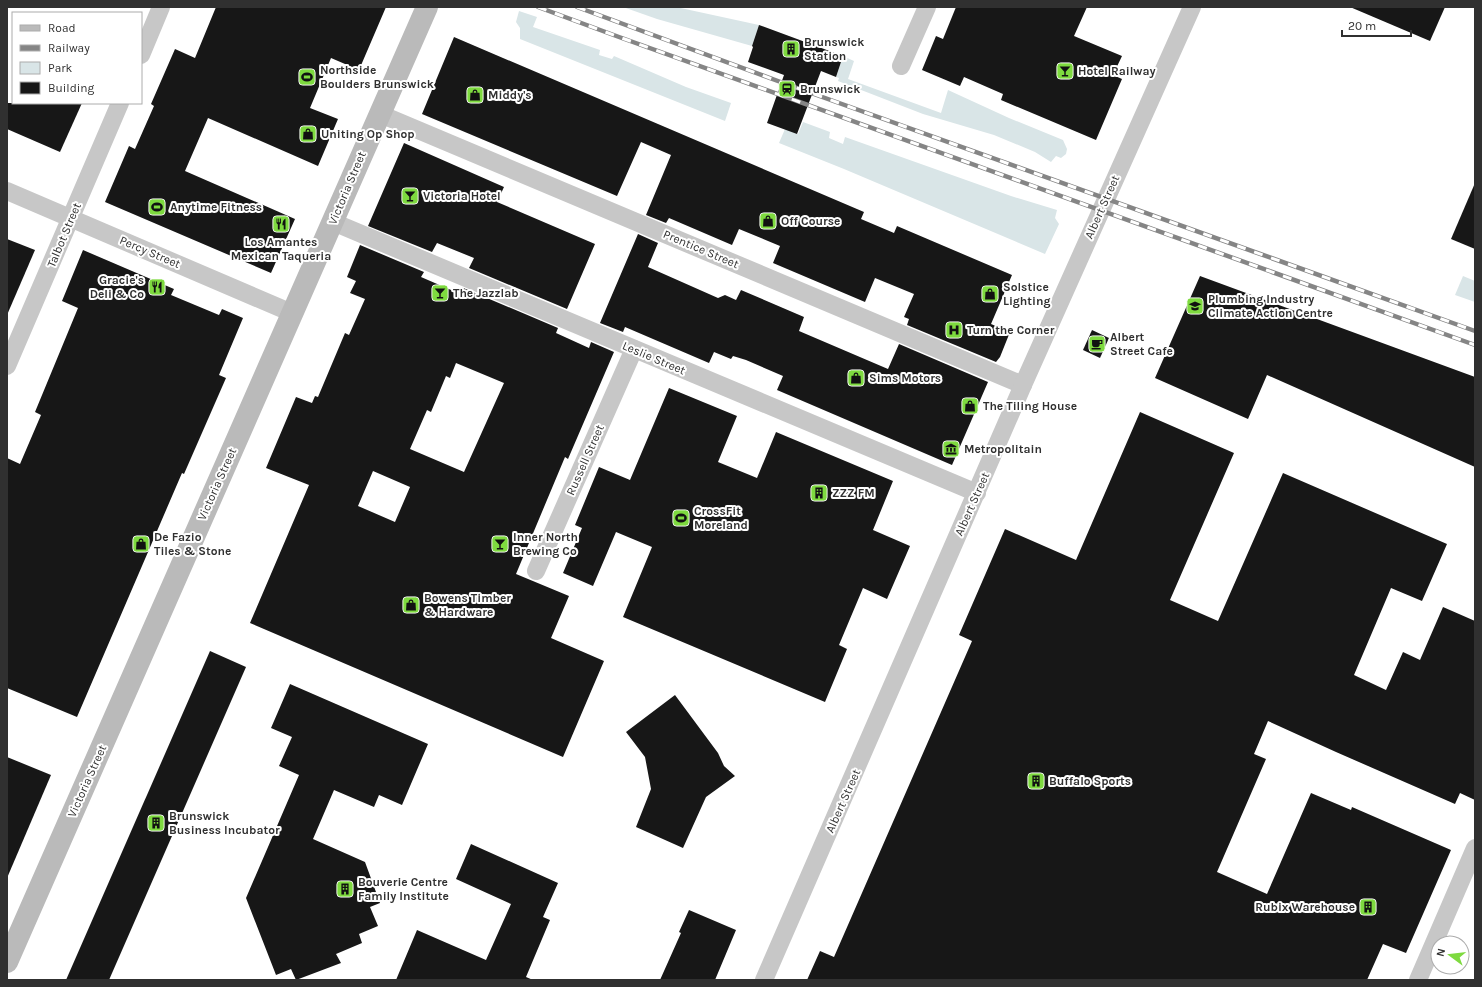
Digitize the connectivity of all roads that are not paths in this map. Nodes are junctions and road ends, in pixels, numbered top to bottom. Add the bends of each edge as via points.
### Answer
1 (161, 7) edge
2 (427, 7) edge
3 (927, 7) edge
4 (1185, 9) edge
5 (142, 53) edge
6 (901, 66) dead end
7 (120, 104) edge
8 (380, 114) junction
9 (7, 191) edge
10 (71, 219) junction
11 (333, 222) junction
12 (292, 312) junction
13 (634, 349) junction
14 (7, 366) edge
15 (1023, 385) junction
16 (976, 493) junction
17 (536, 571) dead end
18 (1475, 848) edge
19 (7, 962) edge
20 (764, 980) edge
21 (1418, 980) edge

1 - 5 street
2 - 8 street, Victoria Street
3 - 6 street
4 - 15 street, Albert Street
7 - 10 street, Talbot Street
8 - 11 street, Victoria Street
8 - 15 street, Prentice Street
9 - 10 street, Percy Street
10 - 12 street, Percy Street
10 - 14 street, Talbot Street
11 - 12 street, Victoria Street
11 - 13 street, Leslie Street
12 - 19 street, Victoria Street
13 - 16 street, Leslie Street
13 - 17 street, Russell Street
15 - 16 street, Albert Street
16 - 20 street, Albert Street
18 - 21 street

